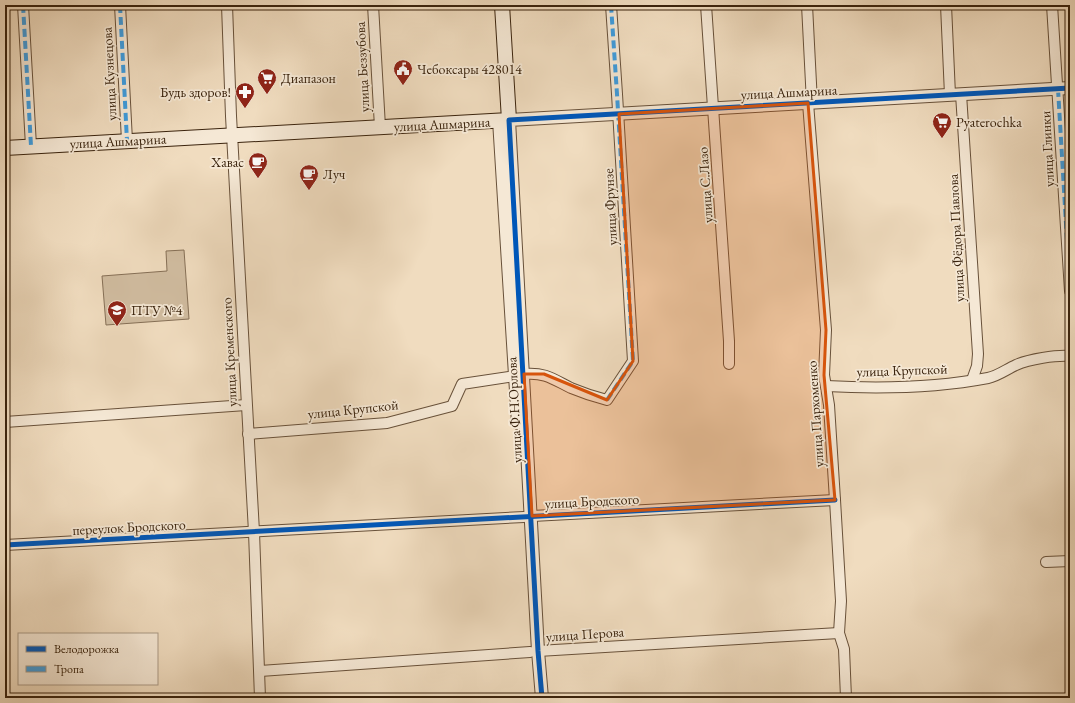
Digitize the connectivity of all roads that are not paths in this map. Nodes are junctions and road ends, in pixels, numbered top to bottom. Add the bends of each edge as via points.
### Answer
1 (23, 5) edge
2 (120, 5) edge
3 (228, 5) edge
4 (373, 5) edge
5 (493, 5) edge
6 (502, 5) edge
7 (610, 5) edge
8 (706, 5) edge
9 (807, 5) edge
10 (946, 5) edge
11 (1052, 5) edge
12 (1064, 89) edge
13 (956, 95) junction
14 (810, 103) junction
15 (713, 108) junction
16 (619, 114) junction
17 (504, 120) junction
18 (380, 127) junction
19 (232, 135) junction
20 (127, 141) junction
21 (31, 146) junction
22 (5, 148) edge
23 (1070, 291) edge
24 (1070, 356) edge
25 (729, 364) dead end
26 (520, 375) junction
27 (972, 380) junction
28 (826, 386) junction
29 (607, 400) joint
30 (246, 405) junction
31 (5, 422) edge
32 (248, 434) junction
33 (835, 500) junction
34 (528, 516) junction
35 (254, 532) junction
36 (5, 545) edge
37 (1070, 561) edge
38 (1046, 562) dead end
39 (839, 633) junction
40 (534, 652) junction
41 (260, 671) junction
42 (260, 698) edge
43 (534, 698) edge
44 (542, 698) edge
45 (846, 698) edge

1 - 21 street
2 - 20 street, улица Кузнецова
3 - 19 street, улица Кременского
4 - 18 street, улица Беззубова
5 - 17 main road, улица Ф.Н.Орлова
6 - 17 main road, улица Ф.Н.Орлова
7 - 16 street, улица Фрунзе
8 - 15 street, улица С.Лазо
9 - 14 street, улица Пархоменко
10 - 13 street, улица Фёдора Павлова
11 - 12 street, улица Глинки
12 - 13 street, улица Ашмарина
12 - 23 street, улица Глинки
13 - 14 street, улица Ашмарина
13 - 27 street, улица Фёдора Павлова via 978,354
14 - 15 street, улица Ашмарина
14 - 28 street, улица Пархоменко via 826,330
15 - 16 street, улица Ашмарина
15 - 25 street, улица С.Лазо
16 - 17 street, улица Ашмарина
16 - 29 street, улица Фрунзе via 633,361
17 - 18 main road, улица Ашмарина
17 - 26 street, улица Ф.Н.Орлова
18 - 19 main road, улица Ашмарина
19 - 20 main road, улица Ашмарина
19 - 30 street, улица Кременского
20 - 21 main road, улица Ашмарина
21 - 22 main road, улица Ашмарина
24 - 27 street, улица Крупской via 1052,356 1017,364 990,378
26 - 29 street, улица Крупской via 544,374 572,388
26 - 32 street, улица Крупской via 462,384 452,406 387,423
26 - 34 street, улица Ф.Н.Орлова
27 - 28 street, улица Крупской via 932,386
28 - 33 street, улица Пархоменко
30 - 31 street
30 - 32 street, улица Кременского
32 - 35 street, улица Кременского
33 - 34 street, улица Бродского
33 - 39 street, улица Пархоменко via 841,601
34 - 35 street, улица Бродского
34 - 40 street, улица Ф.Н.Орлова
35 - 36 street, переулок Бродского
35 - 41 street, улица Кременского
37 - 38 street
39 - 40 street, улица Перова
39 - 45 street, улица Пархоменко via 844,649
40 - 41 street, улица Перова
40 - 43 street, улица Ф.Н.Орлова
40 - 44 street, улица Ф.Н.Орлова
41 - 42 street, улица Кременского

